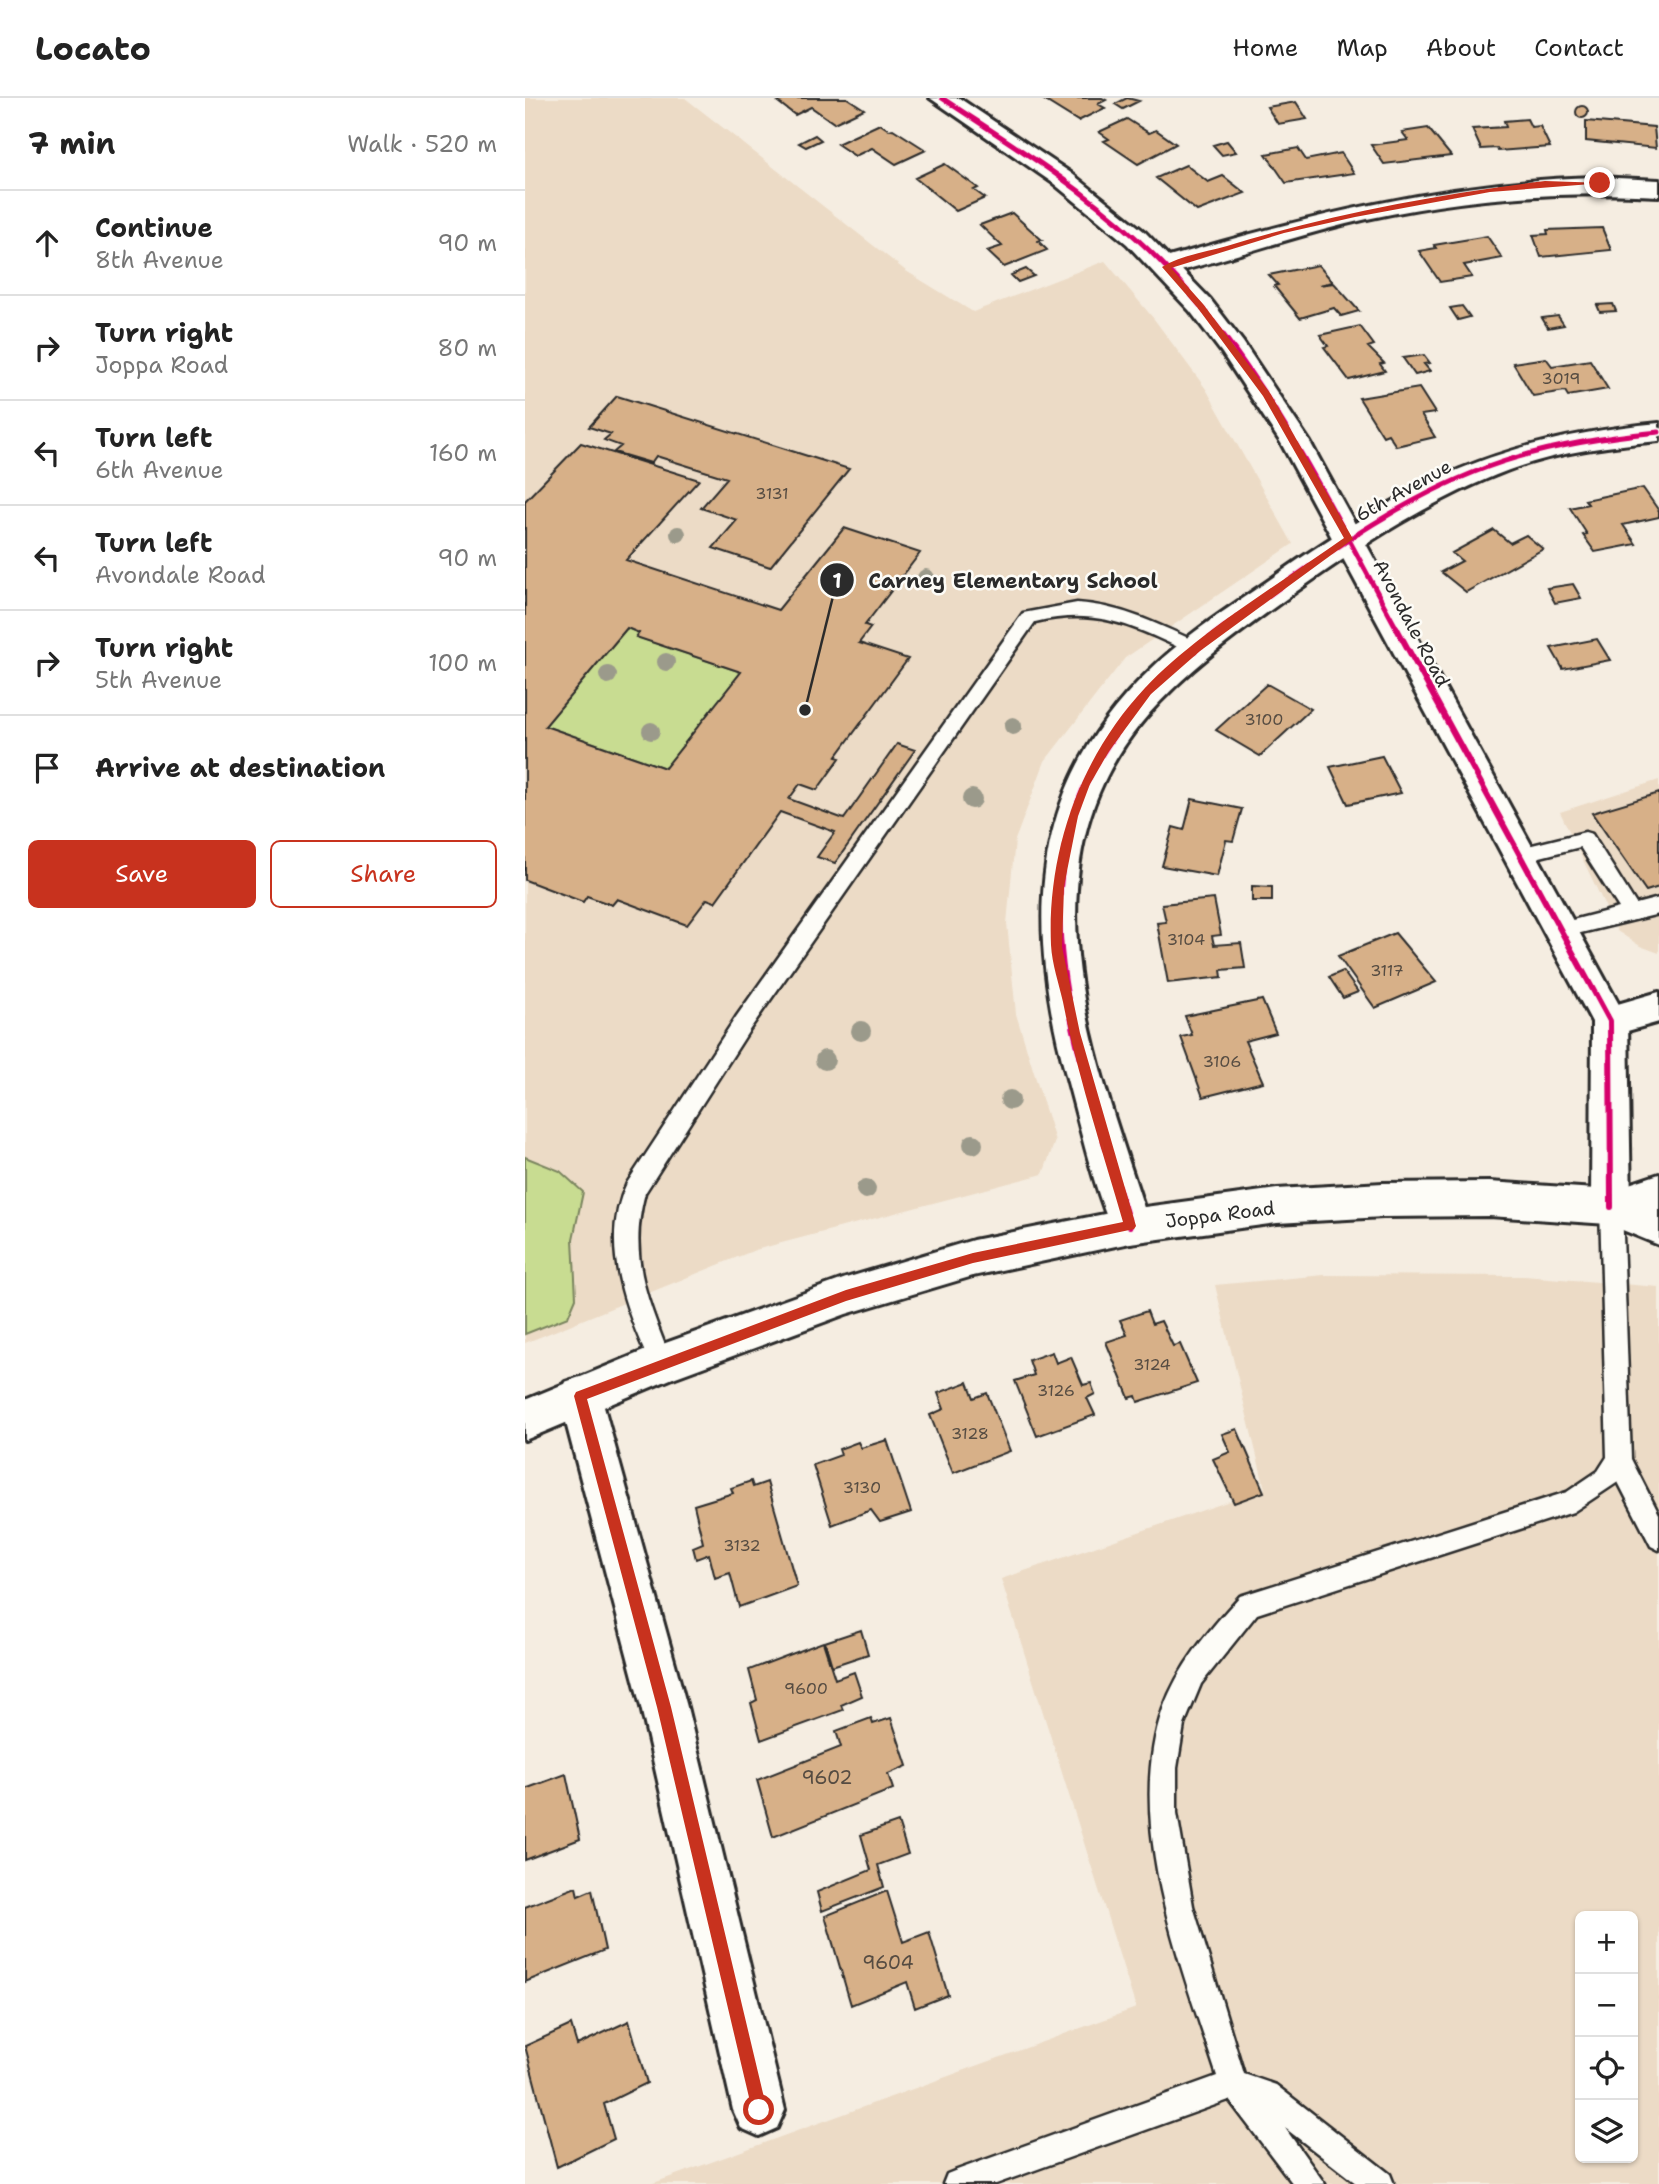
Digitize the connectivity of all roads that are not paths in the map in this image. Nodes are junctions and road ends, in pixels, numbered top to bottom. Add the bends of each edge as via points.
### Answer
1 (942, 98) edge
2 (1659, 188) edge
3 (1165, 267) junction
4 (1659, 432) edge
5 (1349, 539) junction
6 (1196, 649) junction
7 (1520, 855) junction
8 (1659, 906) edge
9 (1632, 913) junction
10 (1560, 930) junction
11 (1659, 1007) edge
12 (1610, 1021) junction
13 (1659, 1191) edge
14 (1611, 1207) junction
15 (1130, 1226) junction
16 (1659, 1228) edge
17 (661, 1363) junction
18 (580, 1396) junction
19 (525, 1420) edge
20 (1619, 1460) junction
21 (1659, 1538) edge
22 (1234, 2084) junction
23 (759, 2110) dead end
24 (957, 2184) edge
25 (1311, 2184) edge
26 (1380, 2184) edge

1 - 3 street, Avondale Road via 1062,178
2 - 3 street via 1600,183 1490,190 1281,231
3 - 5 street, Avondale Road via 1200,305 1267,395
4 - 5 street, 6th Avenue via 1549,447 1477,468
5 - 6 street, 6th Avenue
5 - 7 street, Avondale Road
6 - 15 street, 6th Avenue via 1148,691 1085,784 1073,816 1059,886 1056,947 1075,1033
6 - 17 lane via 1098,607 1029,617 743,1023 635,1190 627,1213 625,1262
7 - 9 lane via 1585,839
7 - 10 street, Avondale Road
8 - 9 lane
9 - 10 lane
10 - 12 street, Avondale Road
11 - 12 street
12 - 14 street, Avondale Road
13 - 14 street, Joppa Road
14 - 15 street, Joppa Road via 1489,1199 1383,1200 1277,1206
14 - 16 street, Joppa Road
14 - 20 lane
15 - 17 street, Joppa Road via 973,1258 846,1296
17 - 18 street, Joppa Road
18 - 19 street, Joppa Road
18 - 23 street via 664,1707
20 - 21 lane
20 - 22 lane via 1606,1479 1573,1501 1249,1604 1211,1648 1171,1723 1163,1826 1189,1940
22 - 24 lane
22 - 25 lane
22 - 26 lane via 1266,2095

